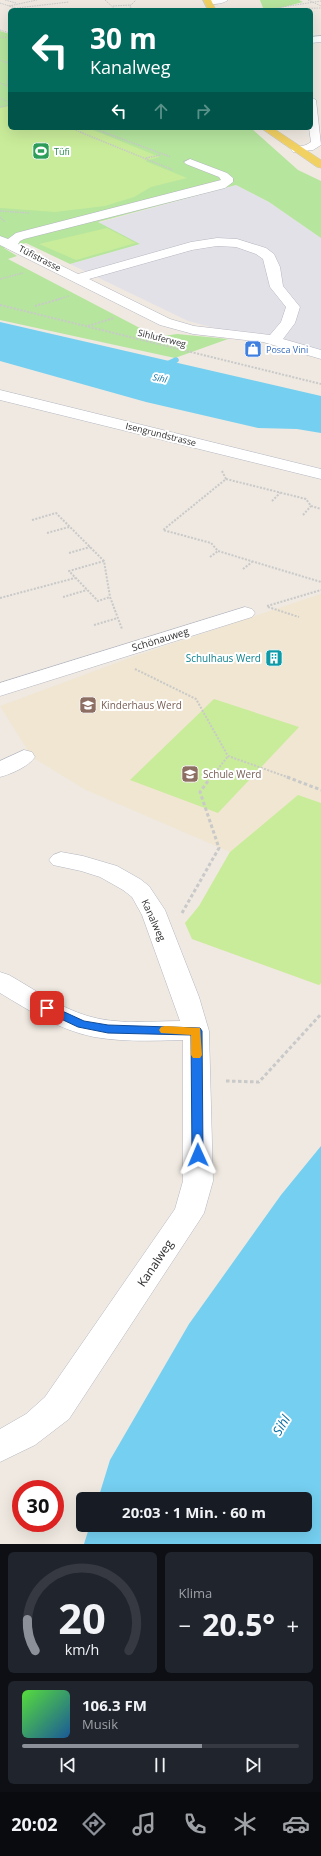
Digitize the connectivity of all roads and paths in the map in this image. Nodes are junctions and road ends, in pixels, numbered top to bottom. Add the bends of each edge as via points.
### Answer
1 (5, 0) edge
2 (37, 0) edge
3 (105, 0) edge
4 (136, 0) edge
5 (224, 0) edge
6 (308, 0) edge
7 (321, 0) edge
8 (311, 1) junction
9 (69, 2) dead end
10 (0, 3) edge
11 (19, 4) junction
12 (209, 4) edge
13 (131, 5) junction
14 (9, 6) junction
15 (113, 6) joint
16 (321, 7) edge
17 (18, 8) joint
18 (132, 8) edge
19 (280, 8) edge
20 (298, 8) edge
21 (0, 30) edge
22 (8, 30) edge
23 (4, 31) junction
24 (8, 32) edge
25 (321, 34) edge
26 (313, 39) edge
27 (0, 60) edge
28 (7, 62) edge
29 (8, 79) edge
30 (0, 83) edge
31 (7, 86) joint
32 (313, 105) edge
33 (318, 116) edge
34 (76, 130) edge
35 (98, 130) edge
36 (269, 130) edge
37 (297, 150) junction
38 (161, 155) junction
39 (146, 158) junction
40 (190, 162) joint
41 (321, 165) edge
42 (173, 170) dead end
43 (0, 211) edge
44 (31, 213) dead end
45 (0, 217) edge
46 (1, 220) dead end
47 (6, 242) edge
48 (78, 278) junction
49 (69, 296) dead end
50 (0, 305) edge
51 (34, 306) dead end
52 (120, 316) dead end
53 (87, 326) junction
54 (274, 340) junction
55 (318, 352) edge
56 (321, 384) edge
57 (0, 395) edge
58 (236, 453) junction
59 (321, 474) edge
60 (226, 479) junction
61 (280, 493) junction
62 (272, 501) dead end
63 (311, 506) junction
64 (321, 508) edge
65 (303, 515) dead end
66 (32, 520) dead end
67 (70, 527) junction
68 (47, 533) dead end
69 (90, 547) junction
70 (218, 551) junction
71 (69, 553) dead end
72 (210, 557) dead end
73 (104, 561) junction
74 (252, 561) junction
75 (243, 569) dead end
76 (75, 578) junction
77 (321, 582) edge
78 (87, 590) junction
79 (321, 590) edge
80 (63, 597) dead end
81 (110, 597) junction
82 (0, 598) edge
83 (245, 613) dead end
84 (118, 618) junction
85 (299, 618) dead end
86 (94, 625) dead end
87 (129, 658) junction
88 (0, 690) edge
89 (228, 756) junction
90 (24, 757) dead end
91 (0, 770) edge
92 (321, 790) edge
93 (61, 860) dead end
94 (179, 918) dead end
95 (0, 981) edge
96 (321, 1014) edge
97 (196, 1031) junction
98 (225, 1081) dead end
99 (0, 1446) edge

1 - 11 path
2 - 11 path
3 - 15 path
4 - 13 path
5 - 12 street
6 - 8 path
7 - 8 path
8 - 16 path
8 - 19 path
9 - 17 path
10 - 14 path
11 - 14 path
13 - 15 path
13 - 18 path
14 - 17 path
16 - 20 path
21 - 23 path
22 - 23 path
23 - 24 path
25 - 26 street
27 - 28 path
29 - 31 path
30 - 31 path
32 - 33 street
33 - 37 street via 317,143 309,148
34 - 39 path
35 - 38 path
36 - 37 main road
37 - 41 main road
38 - 39 path
38 - 40 path
39 - 42 path
40 - 47 street, Tüfistrasse via 224,175 227,182 119,208
43 - 44 path
45 - 46 path
47 - 48 street, Tüfistrasse
48 - 54 street, Tüfistrasse via 180,328
48 - 54 street via 192,246 228,242 250,247 269,257 277,287 294,310 288,323
49 - 51 path
50 - 53 path, Sihluferweg
52 - 53 path
53 - 56 path, Sihluferweg
54 - 55 street, Tüfistrasse
57 - 58 street, Isengrundstrasse
58 - 59 street, Isengrundstrasse
58 - 60 path via 219,465
60 - 61 path
60 - 70 path via 163,530 211,543
61 - 62 path
61 - 63 path via 306,499
63 - 64 path
63 - 65 path
66 - 67 path via 56,513
67 - 68 path
67 - 69 path
69 - 71 path
69 - 73 path
70 - 72 path
70 - 74 path
73 - 76 path via 69,571
73 - 81 path
74 - 75 path
74 - 77 path
76 - 78 path
76 - 82 path
78 - 80 path
78 - 81 path via 98,601
79 - 85 path via 266,606
81 - 84 path
83 - 87 street, Schönauweg
84 - 86 path
84 - 87 path
87 - 88 street, Schönauweg
87 - 89 path via 196,699
89 - 92 path
89 - 94 path via 200,792 219,848
90 - 91 street
93 - 97 street, Kanalweg via 95,866 129,883 147,899 191,1010
95 - 97 street via 59,1015 82,1024 108,1029
96 - 98 path via 259,1082
97 - 99 street, Kanalweg via 198,1181 189,1213 57,1408 41,1424

